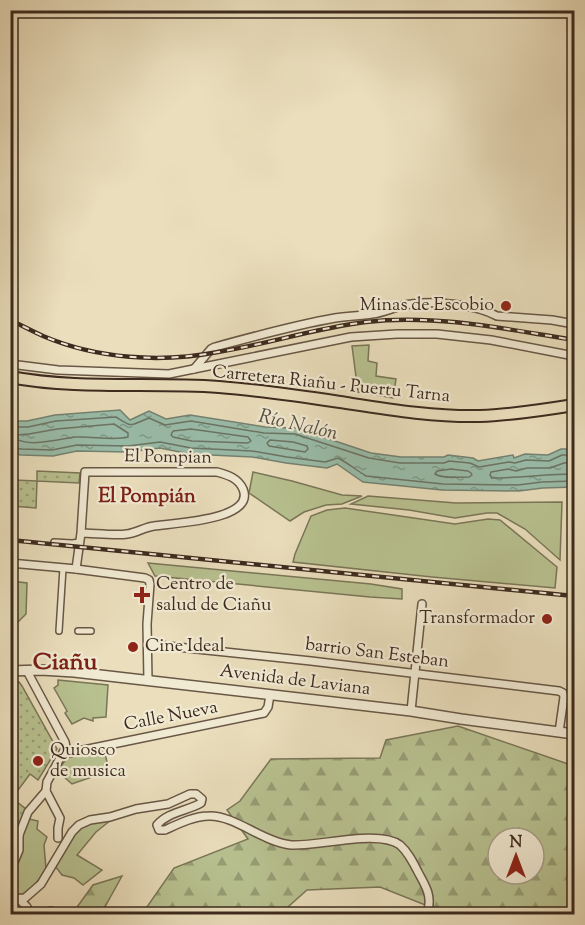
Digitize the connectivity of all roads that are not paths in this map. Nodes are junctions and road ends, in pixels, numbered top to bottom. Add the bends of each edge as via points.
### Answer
1 (574, 324) edge
2 (574, 356) edge
3 (10, 364) edge
4 (194, 369) junction
5 (12, 378) edge
6 (574, 405) edge
7 (81, 532) junction
8 (54, 542) dead end
9 (80, 542) junction
10 (10, 563) edge
11 (63, 568) junction
12 (76, 569) junction
13 (422, 604) dead end
14 (59, 631) dead end
15 (78, 631) dead end
16 (91, 631) dead end
17 (148, 644) junction
18 (10, 671) edge
19 (27, 671) junction
20 (414, 674) junction
21 (148, 681) junction
22 (270, 695) junction
23 (411, 711) junction
24 (559, 732) junction
25 (574, 734) edge
26 (64, 754) junction
27 (46, 791) junction
28 (10, 830) edge
29 (19, 835) junction
30 (58, 838) dead end
31 (10, 872) edge
32 (10, 899) edge
33 (19, 899) junction
34 (25, 915) edge
35 (422, 915) edge

1 - 4 street via 496,316 446,303 411,304 215,346
2 - 4 street via 444,334 370,335
3 - 4 street via 169,374
5 - 6 main road, Carretera Riañu - Puertu Tarna via 266,391 441,415 501,415
7 - 7 street, El Pompian via 85,472 217,472 232,477 244,494 239,507 194,522 152,526 127,534
7 - 9 street
8 - 9 street
9 - 12 street
10 - 11 street
11 - 12 street
11 - 14 street
12 - 17 street via 149,580
13 - 20 street
15 - 16 street
17 - 20 street, barrio San Esteban
17 - 21 street
18 - 19 street, Avenida de Laviana
19 - 21 street, Avenida de Laviana via 58,670
19 - 26 street via 65,742
20 - 23 street
20 - 24 street, barrio San Esteban via 559,691 564,697
21 - 22 street, Avenida de Laviana
22 - 23 street, Avenida de Laviana
22 - 26 street, Calle Nueva via 264,713
23 - 24 street, Avenida de Laviana
24 - 25 street, Avenida de Laviana
26 - 27 street via 50,774
27 - 29 street via 28,812
27 - 30 street via 60,818
28 - 29 street
29 - 31 street via 19,850
32 - 33 street
33 - 34 street via 27,907
33 - 35 street via 41,885 79,825 196,794 202,798 201,803 159,822 159,830 211,816 292,845 372,839 396,843 409,855 429,894 428,910

